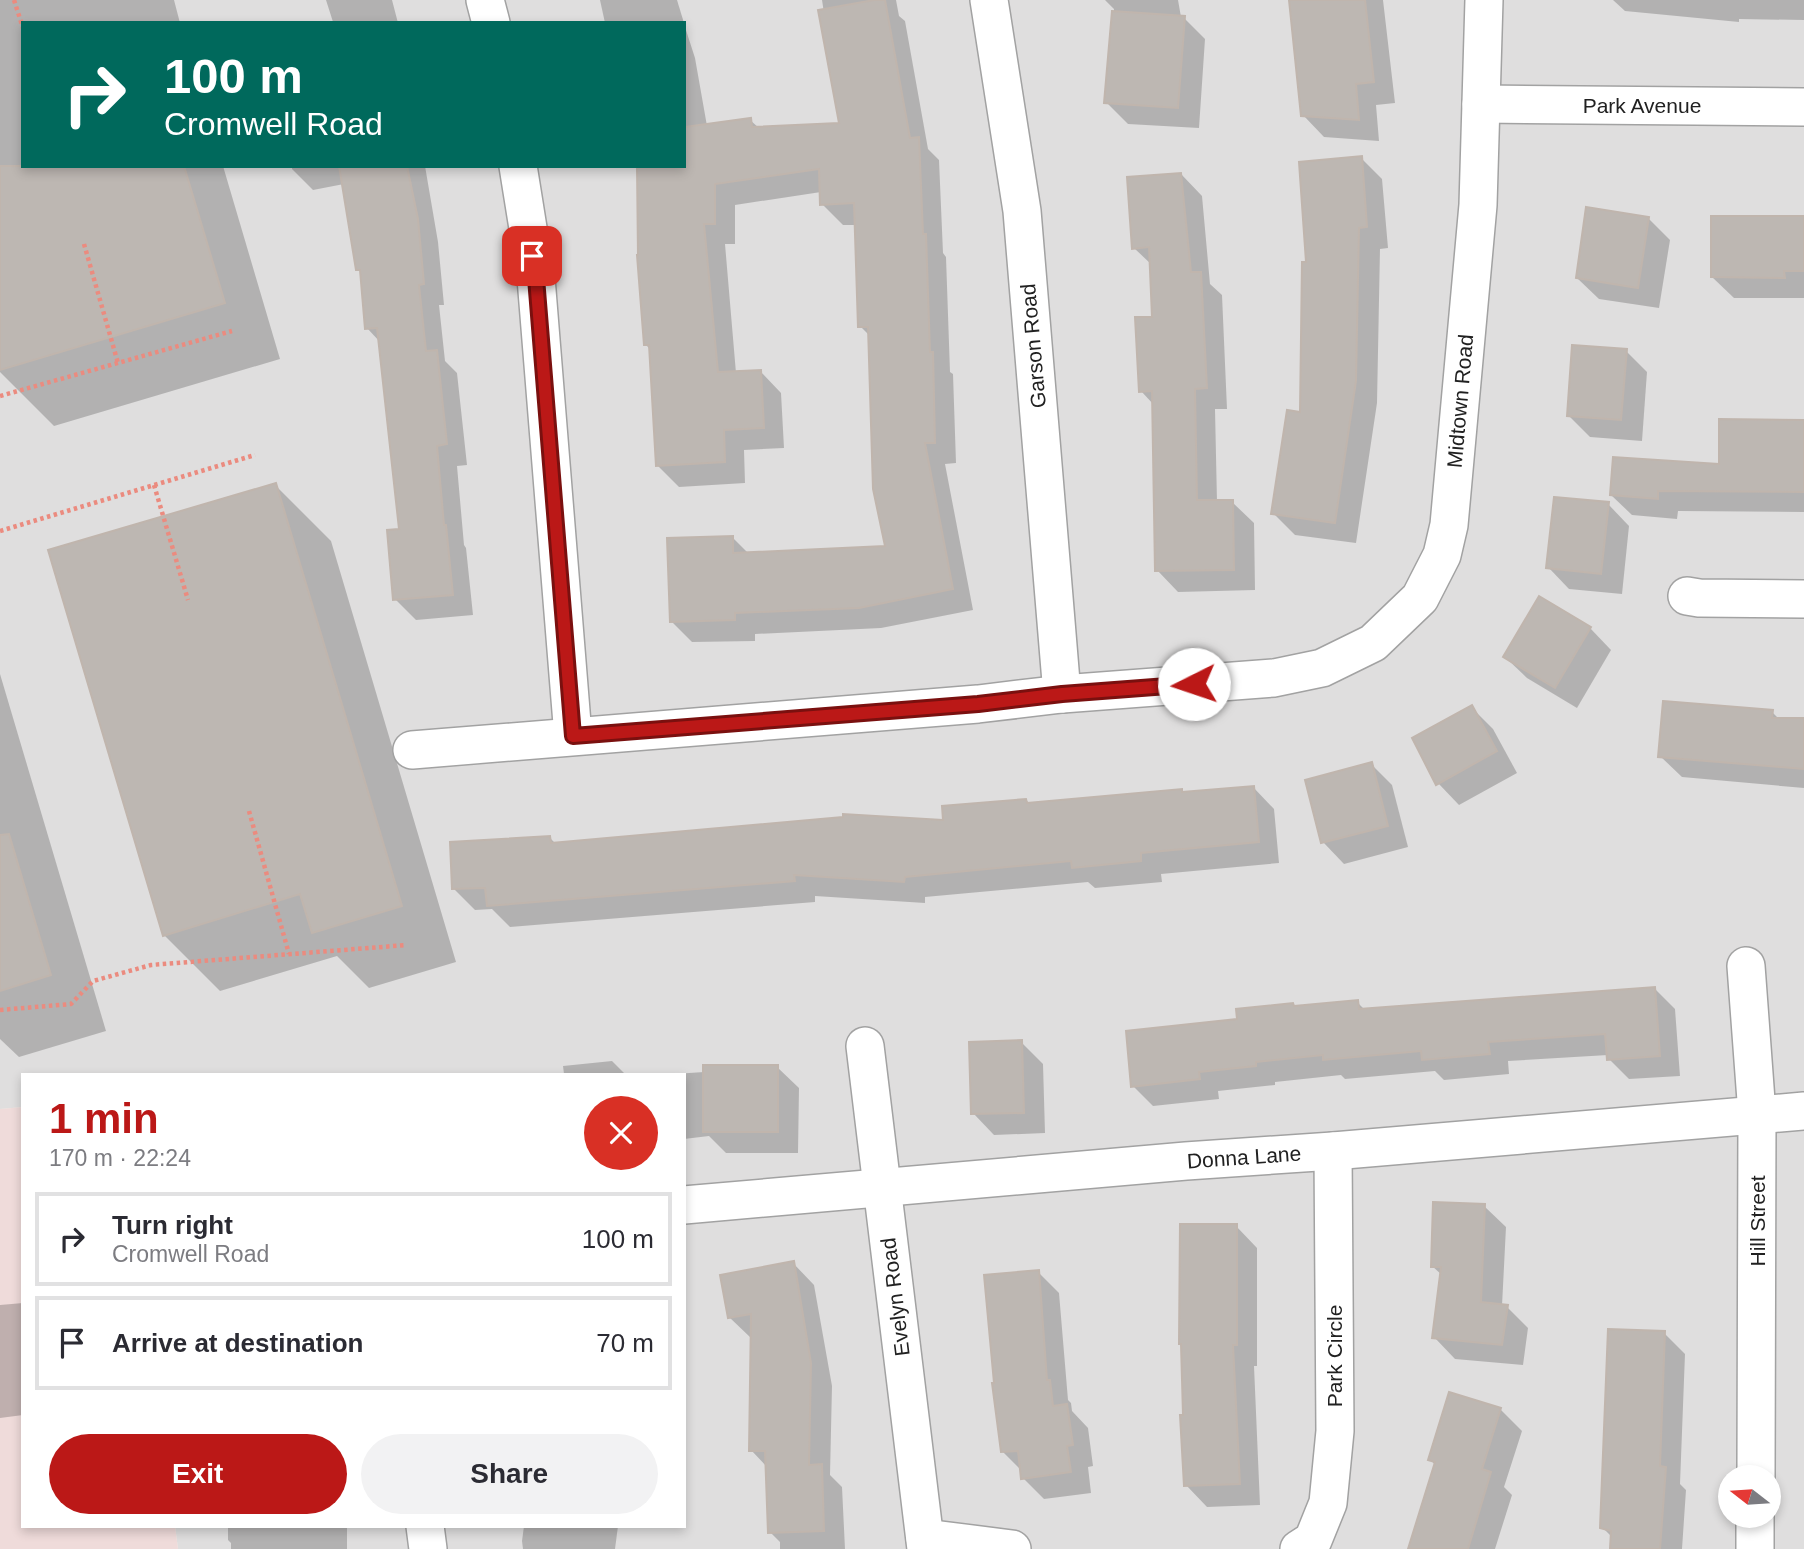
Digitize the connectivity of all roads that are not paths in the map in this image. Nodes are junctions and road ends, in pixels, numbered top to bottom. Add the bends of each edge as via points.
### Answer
1 (485, 0) edge
2 (989, 0) edge
3 (1485, 0) edge
4 (490, 21) edge
5 (1480, 104) junction
6 (1804, 107) edge
7 (518, 168) edge
8 (1687, 596) dead end
9 (1804, 599) edge
10 (1062, 694) junction
11 (573, 736) junction
12 (412, 750) dead end
13 (1745, 966) dead end
14 (865, 1046) dead end
15 (1804, 1111) edge
16 (1757, 1114) junction
17 (1334, 1151) junction
18 (882, 1188) junction
19 (686, 1205) edge
20 (1756, 1465) edge
21 (425, 1528) edge
22 (1755, 1528) edge
23 (925, 1544) edge
24 (428, 1549) edge
25 (1012, 1549) edge
26 (1299, 1549) edge
27 (1755, 1549) edge

1 - 4 street
2 - 10 street, Garson Road via 1022,211
3 - 5 street, Midtown Road
5 - 6 street, Park Avenue
5 - 10 street, Midtown Road via 1478,205 1449,525 1441,555 1420,598 1374,643 1322,668 1274,678
7 - 11 street via 536,278
8 - 9 street
10 - 11 street, Midtown Road
11 - 12 street, Midtown Road
13 - 16 street, Hill Street
14 - 18 street, Evelyn Road
15 - 16 street, Donna Lane
16 - 17 street, Donna Lane
16 - 20 street, Hill Street
17 - 18 street, Donna Lane
17 - 26 street, Park Circle via 1335,1431 1328,1503 1313,1540
18 - 19 street, Donna Lane
18 - 23 street, Evelyn Road
21 - 24 street
22 - 27 street
23 - 25 street

